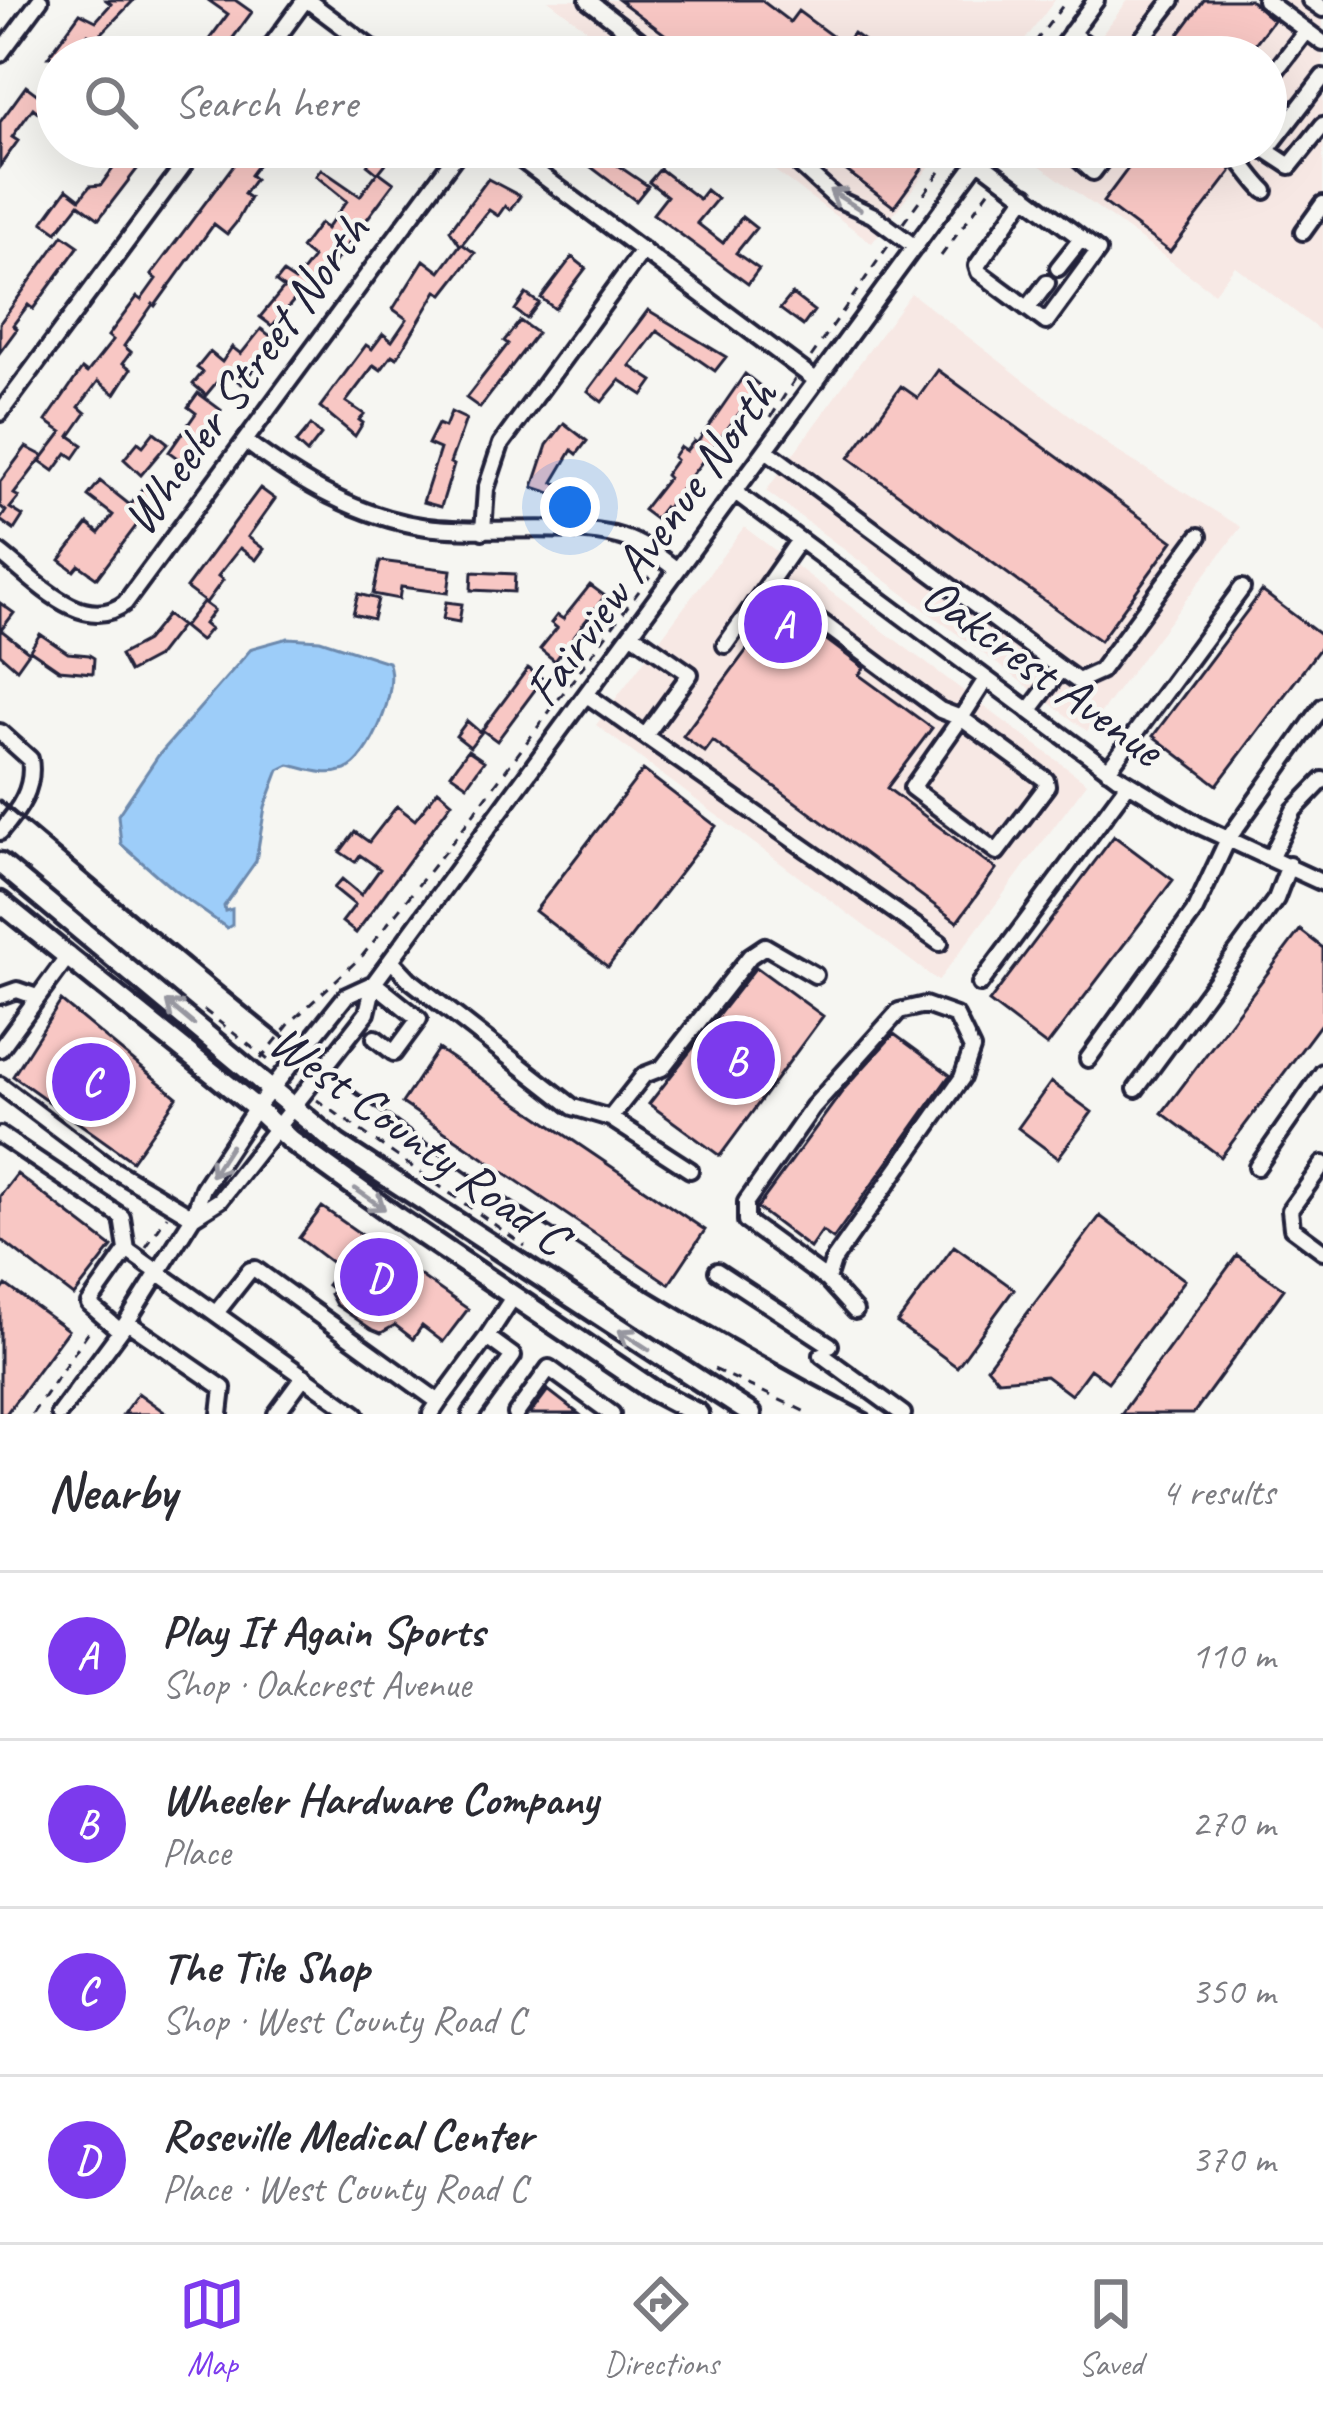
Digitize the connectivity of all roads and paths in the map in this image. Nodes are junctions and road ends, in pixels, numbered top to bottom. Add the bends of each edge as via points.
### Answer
1 (40, 0) edge
2 (306, 0) edge
3 (588, 0) edge
4 (1066, 0) edge
5 (1096, 0) edge
6 (1172, 0) edge
7 (1265, 0) edge
8 (1310, 0) edge
9 (1323, 9) edge
10 (1306, 31) junction
11 (1071, 33) junction
12 (279, 36) edge
13 (355, 36) edge
14 (634, 36) edge
15 (1039, 36) edge
16 (1069, 36) edge
17 (1075, 36) edge
18 (1144, 36) edge
19 (1323, 44) edge
20 (0, 54) edge
21 (1287, 56) edge
22 (1323, 77) edge
23 (1287, 121) edge
24 (1323, 125) edge
25 (1287, 166) edge
26 (181, 168) edge
27 (446, 168) edge
28 (532, 168) edge
29 (803, 168) edge
30 (943, 168) edge
31 (973, 168) edge
32 (990, 168) edge
33 (1244, 168) edge
34 (1000, 176) junction
35 (1265, 191) dead end
36 (1026, 195) junction
37 (1323, 205) edge
38 (1303, 232) dead end
39 (896, 234) junction
40 (1081, 239) junction
41 (915, 247) junction
42 (643, 250) junction
43 (941, 256) dead end
44 (1058, 268) dead end
45 (1047, 283) dead end
46 (1028, 308) junction
47 (802, 370) junction
48 (817, 381) junction
49 (0, 413) edge
50 (770, 418) dead end
51 (244, 441) junction
52 (766, 450) junction
53 (735, 492) junction
54 (483, 531) junction
55 (1198, 536) dead end
56 (799, 540) junction
57 (0, 553) edge
58 (671, 566) junction
59 (769, 583) junction
60 (1242, 588) dead end
61 (631, 633) junction
62 (725, 645) dead end
63 (1061, 669) junction
64 (986, 679) junction
65 (586, 695) junction
66 (1323, 706) edge
67 (1029, 711) junction
68 (961, 718) junction
69 (0, 732) edge
70 (645, 736) junction
71 (1108, 770) junction
72 (1323, 780) edge
73 (1129, 784) junction
74 (0, 832) edge
75 (1228, 838) junction
76 (1271, 857) junction
77 (0, 863) edge
78 (1289, 865) junction
79 (1323, 883) edge
80 (0, 902) edge
81 (940, 944) dead end
82 (69, 955) junction
83 (391, 960) junction
84 (815, 975) dead end
85 (374, 983) junction
86 (980, 984) dead end
87 (0, 996) edge
88 (37, 997) junction
89 (191, 1000) dead end
90 (375, 1039) dead end
91 (0, 1049) edge
92 (1088, 1059) dead end
93 (258, 1065) junction
94 (1323, 1072) edge
95 (277, 1080) junction
96 (0, 1085) edge
97 (1136, 1089) dead end
98 (307, 1091) junction
99 (256, 1108) junction
100 (294, 1108) junction
101 (610, 1118) junction
102 (278, 1128) junction
103 (0, 1135) edge
104 (1323, 1163) edge
105 (1257, 1167) dead end
106 (690, 1170) dead end
107 (193, 1217) junction
108 (1320, 1243) edge
109 (524, 1245) dead end
110 (127, 1250) junction
111 (717, 1271) dead end
112 (157, 1274) junction
113 (827, 1280) junction
114 (513, 1297) junction
115 (855, 1311) dead end
116 (216, 1313) junction
117 (123, 1326) junction
118 (487, 1337) junction
119 (700, 1363) dead end
120 (304, 1376) junction
121 (435, 1408) edge
122 (728, 1409) edge
123 (59, 1414) edge
124 (220, 1414) edge
125 (276, 1414) edge
126 (356, 1414) edge
127 (471, 1414) edge
128 (516, 1414) edge
129 (612, 1414) edge
130 (698, 1414) edge
131 (751, 1414) edge
132 (810, 1414) edge
133 (903, 1414) edge

1 - 20 street
2 - 12 street
2 - 13 street
3 - 14 street
4 - 15 path
5 - 11 street
6 - 18 street
7 - 10 street
8 - 9 street
10 - 19 street
10 - 21 street
11 - 16 street
11 - 17 street
22 - 23 street
24 - 25 street
26 - 49 street
27 - 51 street, Wheeler Street North
28 - 42 street
39 -> 29 street
30 - 39 path
31 - 41 street, Fairview Avenue North
32 - 34 street
33 - 35 street
34 - 36 street
34 - 43 path
36 - 40 street
36 - 46 street via 977,266
37 - 38 street
39 - 41 street
39 - 47 path
40 - 44 street
40 - 46 street via 1098,251 1046,322
41 - 48 street, Fairview Avenue North
42 - 47 street
42 - 54 street via 501,444
45 - 46 street
47 - 48 street
47 - 50 path
48 - 52 street, Fairview Avenue North
51 - 54 street via 308,485 369,513
51 - 57 street, Wheeler Street North via 116,609 94,615 73,608
52 - 53 street, Fairview Avenue North
52 - 63 street
53 - 56 street, Oakcrest Avenue
53 - 58 street, Fairview Avenue North
54 - 58 street via 604,534 639,544
55 - 63 street via 1100,671 1078,681
56 - 59 street
56 - 64 street, Oakcrest Avenue
58 - 61 street, Fairview Avenue North
58 - 93 path via 649,577 362,956 290,1022
59 - 62 street
59 - 68 street
60 - 71 street
61 - 65 street, Fairview Avenue North
61 - 70 street via 690,674
63 - 67 street
64 - 67 street, Oakcrest Avenue
64 - 68 street
65 - 70 street
65 - 83 street, Fairview Avenue North
66 - 75 street
67 - 71 street, Oakcrest Avenue
68 - 68 street via 1046,780 997,852 912,788
69 - 74 street via 31,758 33,778
70 - 81 street
71 - 73 street, Oakcrest Avenue
72 - 76 street via 1294,810
73 - 75 street, Oakcrest Avenue
73 - 86 street
75 - 76 street, Oakcrest Avenue
75 - 92 street via 1194,913
76 - 78 street, Oakcrest Avenue
93 -> 77 main road, West County Road C
78 - 79 street, Oakcrest Avenue
78 - 97 street via 1276,899
80 - 82 main road, West County Road C
82 - 88 street
82 - 99 main road, West County Road C
83 - 85 street, Fairview Avenue North
83 - 101 street via 573,1107
84 - 101 street via 765,946 750,956 662,1068 644,1075
85 - 90 street via 419,1018 394,1053
85 - 95 street, Fairview Avenue North via 346,996
85 - 98 street, Fairview Avenue North via 367,1012
87 - 88 street via 17,990
88 - 91 street
89 - 93 path
93 - 95 main road, West County Road C
93 - 95 path
94 - 105 street
95 - 99 street, Fairview Avenue North
95 - 100 main road, West County Road C
96 - 107 street via 106,1165
98 - 100 street, Fairview Avenue North
98 - 109 path
99 - 102 main road, West County Road C
99 -> 107 street, Fairview Avenue North
100 - 102 street, Fairview Avenue North
122 -> 100 main road, West County Road C
101 - 106 street
102 - 107 street, Fairview Avenue North via 220,1200
102 -> 114 main road, West County Road C
103 - 110 street via 122,1217
104 - 108 street via 1290,1210 1292,1228
107 - 112 street, Fairview Avenue North
110 - 112 street
110 - 117 street via 89,1304
111 - 133 street
112 - 116 street
112 - 117 street, Fairview Avenue North
113 - 113 street via 746,1221 746,1202 813,1107 899,1011 925,1005 956,1016 972,1048 962,1078
113 - 115 street
114 - 118 street
114 - 130 main road, West County Road C
116 - 120 street
116 - 121 street via 255,1269
117 - 123 street, Fairview Avenue North
117 - 124 street via 223,1388
118 - 121 street
118 - 127 street via 513,1356
119 - 132 path
120 - 125 street
120 - 126 street
122 - 131 main road, West County Road C
128 - 129 street via 549,1368

